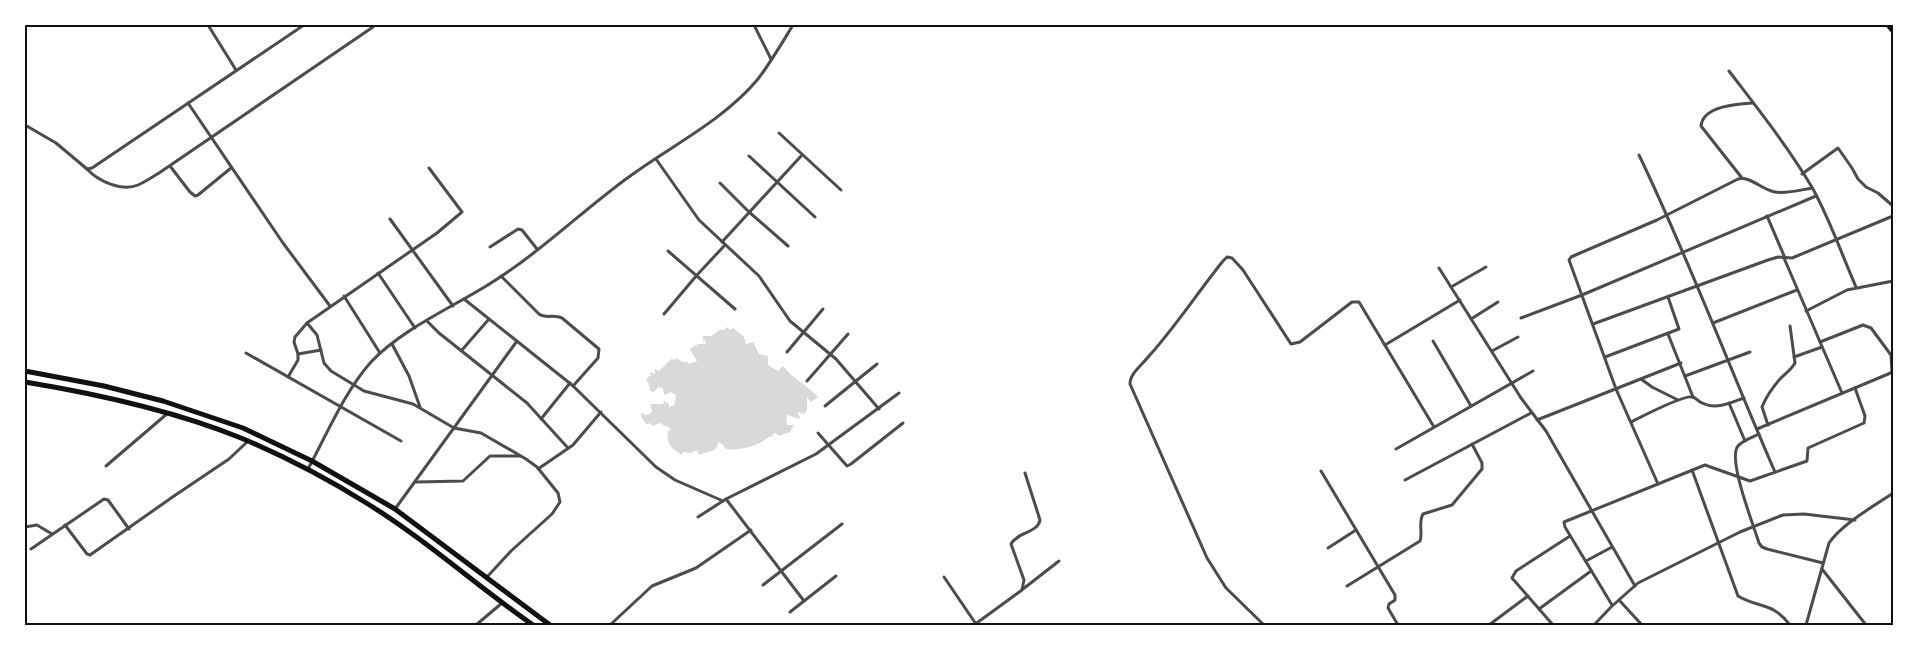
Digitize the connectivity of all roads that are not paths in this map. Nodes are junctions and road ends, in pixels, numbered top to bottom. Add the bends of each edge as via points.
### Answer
1 (208, 25) edge
2 (304, 25) edge
3 (754, 25) edge
4 (793, 25) edge
5 (1888, 25) edge
6 (373, 27) dead end
7 (1893, 31) edge
8 (771, 59) junction
9 (236, 70) junction
10 (1729, 71) dead end
11 (1752, 102) junction
12 (188, 103) junction
13 (25, 124) edge
14 (779, 133) dead end
15 (212, 138) junction
16 (802, 155) junction
17 (1639, 155) dead end
18 (749, 156) dead end
19 (656, 159) junction
20 (170, 166) junction
21 (231, 168) junction
22 (429, 168) dead end
23 (87, 169) junction
24 (1802, 174) junction
25 (1742, 178) junction
26 (777, 182) junction
27 (720, 183) dead end
28 (1812, 188) junction
29 (841, 190) dead end
30 (1816, 196) junction
31 (1893, 206) edge
32 (749, 212) junction
33 (1668, 215) junction
34 (1768, 216) junction
35 (1893, 216) edge
36 (815, 217) dead end
37 (390, 219) dead end
38 (1835, 240) junction
39 (722, 242) junction
40 (725, 245) junction
41 (788, 246) dead end
42 (490, 247) dead end
43 (412, 249) junction
44 (537, 249) junction
45 (668, 250) dead end
46 (1684, 252) junction
47 (1784, 258) junction
48 (1486, 267) dead end
49 (1439, 268) dead end
50 (378, 273) junction
51 (697, 275) junction
52 (501, 276) junction
53 (1893, 281) edge
54 (1699, 286) junction
55 (1451, 287) junction
56 (1856, 287) junction
57 (1797, 290) junction
58 (1582, 295) junction
59 (344, 296) junction
60 (1668, 297) junction
61 (464, 299) junction
62 (1460, 300) junction
63 (1498, 302) dead end
64 (330, 306) junction
65 (453, 306) junction
66 (735, 309) dead end
67 (824, 309) dead end
68 (1806, 311) junction
69 (664, 314) dead end
70 (1471, 318) junction
71 (1521, 318) dead end
72 (489, 319) junction
73 (427, 321) junction
74 (307, 323) junction
75 (1713, 323) junction
76 (1592, 324) junction
77 (1790, 326) dead end
78 (416, 328) junction
79 (804, 333) junction
80 (848, 334) dead end
81 (1668, 334) junction
82 (1518, 337) dead end
83 (517, 341) junction
84 (1433, 341) dead end
85 (1820, 342) junction
86 (392, 344) junction
87 (1385, 345) junction
88 (1822, 347) junction
89 (321, 350) junction
90 (462, 350) junction
91 (1492, 351) junction
92 (787, 352) dead end
93 (1750, 352) dead end
94 (246, 353) dead end
95 (380, 353) junction
96 (298, 354) junction
97 (830, 354) junction
98 (1605, 357) junction
99 (1794, 357) junction
100 (1728, 359) junction
101 (876, 364) dead end
102 (1680, 364) junction
103 (25, 371) edge
104 (1533, 371) dead end
105 (1892, 372) edge
106 (492, 375) junction
107 (1685, 376) junction
108 (288, 377) junction
109 (1641, 379) junction
110 (807, 381) dead end
111 (25, 382) edge
112 (856, 382) junction
113 (1512, 383) junction
114 (572, 385) junction
115 (354, 386) junction
116 (1855, 388) junction
117 (1616, 389) junction
118 (899, 393) dead end
119 (1842, 393) junction
120 (1694, 397) junction
121 (1744, 398) junction
122 (1679, 400) junction
123 (1729, 403) junction
124 (825, 406) dead end
125 (1471, 406) junction
126 (342, 407) junction
127 (420, 408) junction
128 (879, 409) junction
129 (601, 412) junction
130 (1532, 412) junction
131 (168, 413) junction
132 (541, 419) junction
133 (1537, 420) junction
134 (1631, 422) junction
135 (903, 423) dead end
136 (1768, 425) junction
137 (1434, 427) junction
138 (454, 428) junction
139 (1757, 429) junction
140 (818, 433) dead end
141 (1759, 434) junction
142 (248, 441) junction
143 (401, 441) dead end
144 (1745, 441) junction
145 (1472, 444) junction
146 (830, 445) junction
147 (568, 448) junction
148 (1396, 448) dead end
149 (521, 456) junction
150 (312, 461) junction
151 (106, 466) dead end
152 (538, 468) junction
153 (307, 470) junction
154 (1692, 470) junction
155 (1321, 471) dead end
156 (1775, 472) junction
157 (1025, 473) dead end
158 (1737, 477) junction
159 (1405, 480) dead end
160 (416, 482) junction
161 (1658, 484) junction
162 (1893, 493) edge
163 (725, 500) junction
164 (395, 509) junction
165 (1591, 511) junction
166 (698, 517) dead end
167 (1855, 520) junction
168 (842, 524) dead end
169 (65, 525) junction
170 (1754, 526) junction
171 (25, 527) edge
172 (129, 529) junction
173 (751, 530) junction
174 (1356, 530) junction
175 (52, 534) junction
176 (1570, 536) junction
177 (1720, 542) junction
178 (1612, 547) junction
179 (1328, 548) dead end
180 (31, 549) dead end
181 (1059, 561) dead end
182 (1586, 561) junction
183 (1823, 563) junction
184 (1378, 567) junction
185 (1822, 568) junction
186 (782, 570) junction
187 (1591, 570) junction
188 (836, 576) dead end
189 (487, 577) junction
190 (944, 577) dead end
191 (763, 585) dead end
192 (1347, 586) dead end
193 (1635, 586) junction
194 (1022, 590) junction
195 (1528, 596) junction
196 (1619, 600) junction
197 (804, 601) junction
198 (502, 603) junction
199 (1612, 605) junction
200 (1539, 609) junction
201 (790, 612) dead end
202 (975, 624) edge
203 (476, 625) edge
204 (533, 625) edge
205 (550, 625) edge
206 (610, 625) edge
207 (1264, 625) edge
208 (1398, 625) edge
209 (1489, 625) edge
210 (1553, 625) edge
211 (1594, 625) edge
212 (1642, 625) edge
213 (1790, 625) edge
214 (1806, 625) edge
215 (1866, 625) edge

1 - 9 street
2 - 9 street
3 - 8 street
4 - 8 street
5 - 7 main road
6 - 15 street
8 - 19 street via 758,79 736,100
9 - 12 street
10 - 11 street
11 - 24 street
11 - 25 street via 1723,106 1707,115 1701,126
12 - 15 street
12 - 23 street
13 - 23 street via 56,143
14 - 16 street
15 - 20 street
15 - 21 street
16 - 26 street
16 - 29 street
17 - 33 street
18 - 26 street
19 - 39 street via 699,220
19 - 44 street
20 - 21 street via 194,196
20 - 23 street via 132,187 103,182
21 - 64 street
22 - 43 street via 462,212
24 - 28 street
24 - 31 street via 1838,148 1858,179
25 - 28 street via 1775,192
25 - 33 street
26 - 32 street
26 - 36 street
27 - 32 street
28 - 30 street
30 - 34 street
30 - 38 street
32 - 39 street
32 - 41 street
33 - 46 street
33 - 58 street via 1571,257 1569,260
34 - 46 street
34 - 47 street
35 - 38 street
37 - 43 street
38 - 47 street via 1792,258
38 - 56 street
39 - 40 street
40 - 51 street
40 - 79 street via 759,276 786,317
42 - 44 street via 518,228
43 - 50 street
43 - 65 street
44 - 52 street
45 - 51 street
46 - 54 street
46 - 58 street
47 - 54 street via 1768,260
47 - 57 street
48 - 55 street
49 - 55 street
50 - 59 street
50 - 78 street
51 - 66 street
51 - 69 street
52 - 61 street
52 - 114 street via 542,316 562,318 599,349 598,358
53 - 56 street
54 - 60 street
54 - 75 street
55 - 62 street
56 - 68 street
57 - 68 street
57 - 75 street
58 - 71 street
58 - 76 street
59 - 64 street
59 - 95 street
60 - 76 street
60 - 81 street via 1680,328
61 - 65 street
61 - 72 street
62 - 70 street
62 - 87 street
63 - 70 street
64 - 74 street
65 - 73 street
67 - 79 street
68 - 85 street
70 - 91 street
72 - 83 street
72 - 90 street
73 - 78 street
73 - 90 street
74 - 89 street via 317,335
74 - 96 street via 295,337
75 - 100 street
76 - 98 street
77 - 99 street
78 - 86 street
79 - 92 street
79 - 97 street
80 - 97 street
81 - 98 street
81 - 102 street
82 - 91 street
83 - 106 street
83 - 114 street
84 - 125 street
85 - 88 street
85 - 105 street via 1867,326 1891,355
86 - 95 street
86 - 127 street
87 - 137 street
87 - 207 street via 1364,308 1355,301 1300,342 1292,344 1243,270 1227,257 1130,379 1137,402 1207,558 1226,588
88 - 99 street
88 - 119 street
89 - 96 street
89 - 115 street via 327,367
90 - 106 street
91 - 113 street
93 - 100 street
94 - 108 street
95 - 115 street
96 - 108 street
97 - 110 street
97 - 112 street
98 - 117 street
99 - 136 street via 1792,369 1765,399 1762,407
100 - 107 street
100 - 121 street
101 - 112 street
102 - 107 street
102 - 109 street
103 - 150 main road via 163,401 243,428
104 - 113 street
105 - 116 street
106 - 132 street via 527,403
106 - 138 street
107 - 120 street
108 - 126 street
109 - 117 street
109 - 122 street
111 - 131 main road via 66,388
112 - 124 street
112 - 128 street
113 - 125 street
113 - 130 street
114 - 129 street
114 - 132 street
115 - 126 street
115 - 127 street
116 - 119 street
116 - 156 street via 1865,416 1864,423 1808,448 1806,461
117 - 133 street
117 - 134 street
118 - 128 street
119 - 136 street
120 - 122 street
120 - 123 street via 1709,405
121 - 123 street
121 - 139 street
122 - 134 street
123 - 144 street
125 - 137 street
126 - 143 street
126 - 150 street
127 - 138 street
128 - 146 street
129 - 147 street
129 - 163 street via 675,480
130 - 133 street
130 - 145 street
131 - 142 main road
131 - 151 street
132 - 147 street
133 - 165 street
134 - 161 street
135 - 146 street via 847,466
136 - 139 street
137 - 148 street
138 - 149 street via 482,433
138 - 160 street
139 - 141 street
140 - 146 street
141 - 144 street
141 - 156 street
142 - 153 main road
142 - 172 street via 229,460
144 - 158 street via 1736,450
145 - 159 street
145 - 184 street via 1482,469 1452,505 1423,514 1420,541
146 - 163 street
147 - 152 street
149 - 152 street
149 - 160 street via 490,456 463,481
150 - 153 street
150 - 164 main road
152 - 189 street via 558,493 560,502 555,511
153 - 198 main road via 370,506
154 - 158 street via 1709,465
154 - 161 street
154 - 177 street
155 - 174 street
156 - 158 street via 1750,481
157 - 194 street via 1040,520 1037,527 1017,536 1011,544 1024,580
158 - 170 street
160 - 164 street
161 - 165 street
162 - 167 street
163 - 166 street
163 - 173 street
164 - 189 main road
165 - 176 street via 1564,522
165 - 178 street
167 - 170 street via 1792,513
167 - 183 street via 1834,536
168 - 186 street
169 - 172 street via 88,555
169 - 172 street via 106,498
169 - 175 street
170 - 177 street
170 - 183 street via 1762,547
171 - 175 street via 37,525
173 - 186 street
173 - 206 street via 696,568 652,586
174 - 179 street
174 - 184 street
175 - 180 street
176 - 182 street
176 - 195 street via 1513,574 1514,581
177 - 193 street
177 - 213 street via 1738,596 1774,609
178 - 182 street
178 - 193 street
181 - 194 street
182 - 187 street
183 - 185 street
184 - 192 street
184 - 208 street via 1396,598 1388,608
185 - 214 street
185 - 215 street
186 - 191 street
186 - 197 street
187 - 199 street
187 - 200 street
188 - 197 street
189 - 205 main road
190 - 202 street
193 - 196 street
194 - 202 street
195 - 200 street
195 - 209 street
196 - 199 street
196 - 212 street
197 - 201 street
198 - 203 street
198 - 204 main road
199 - 211 street
200 - 210 street

